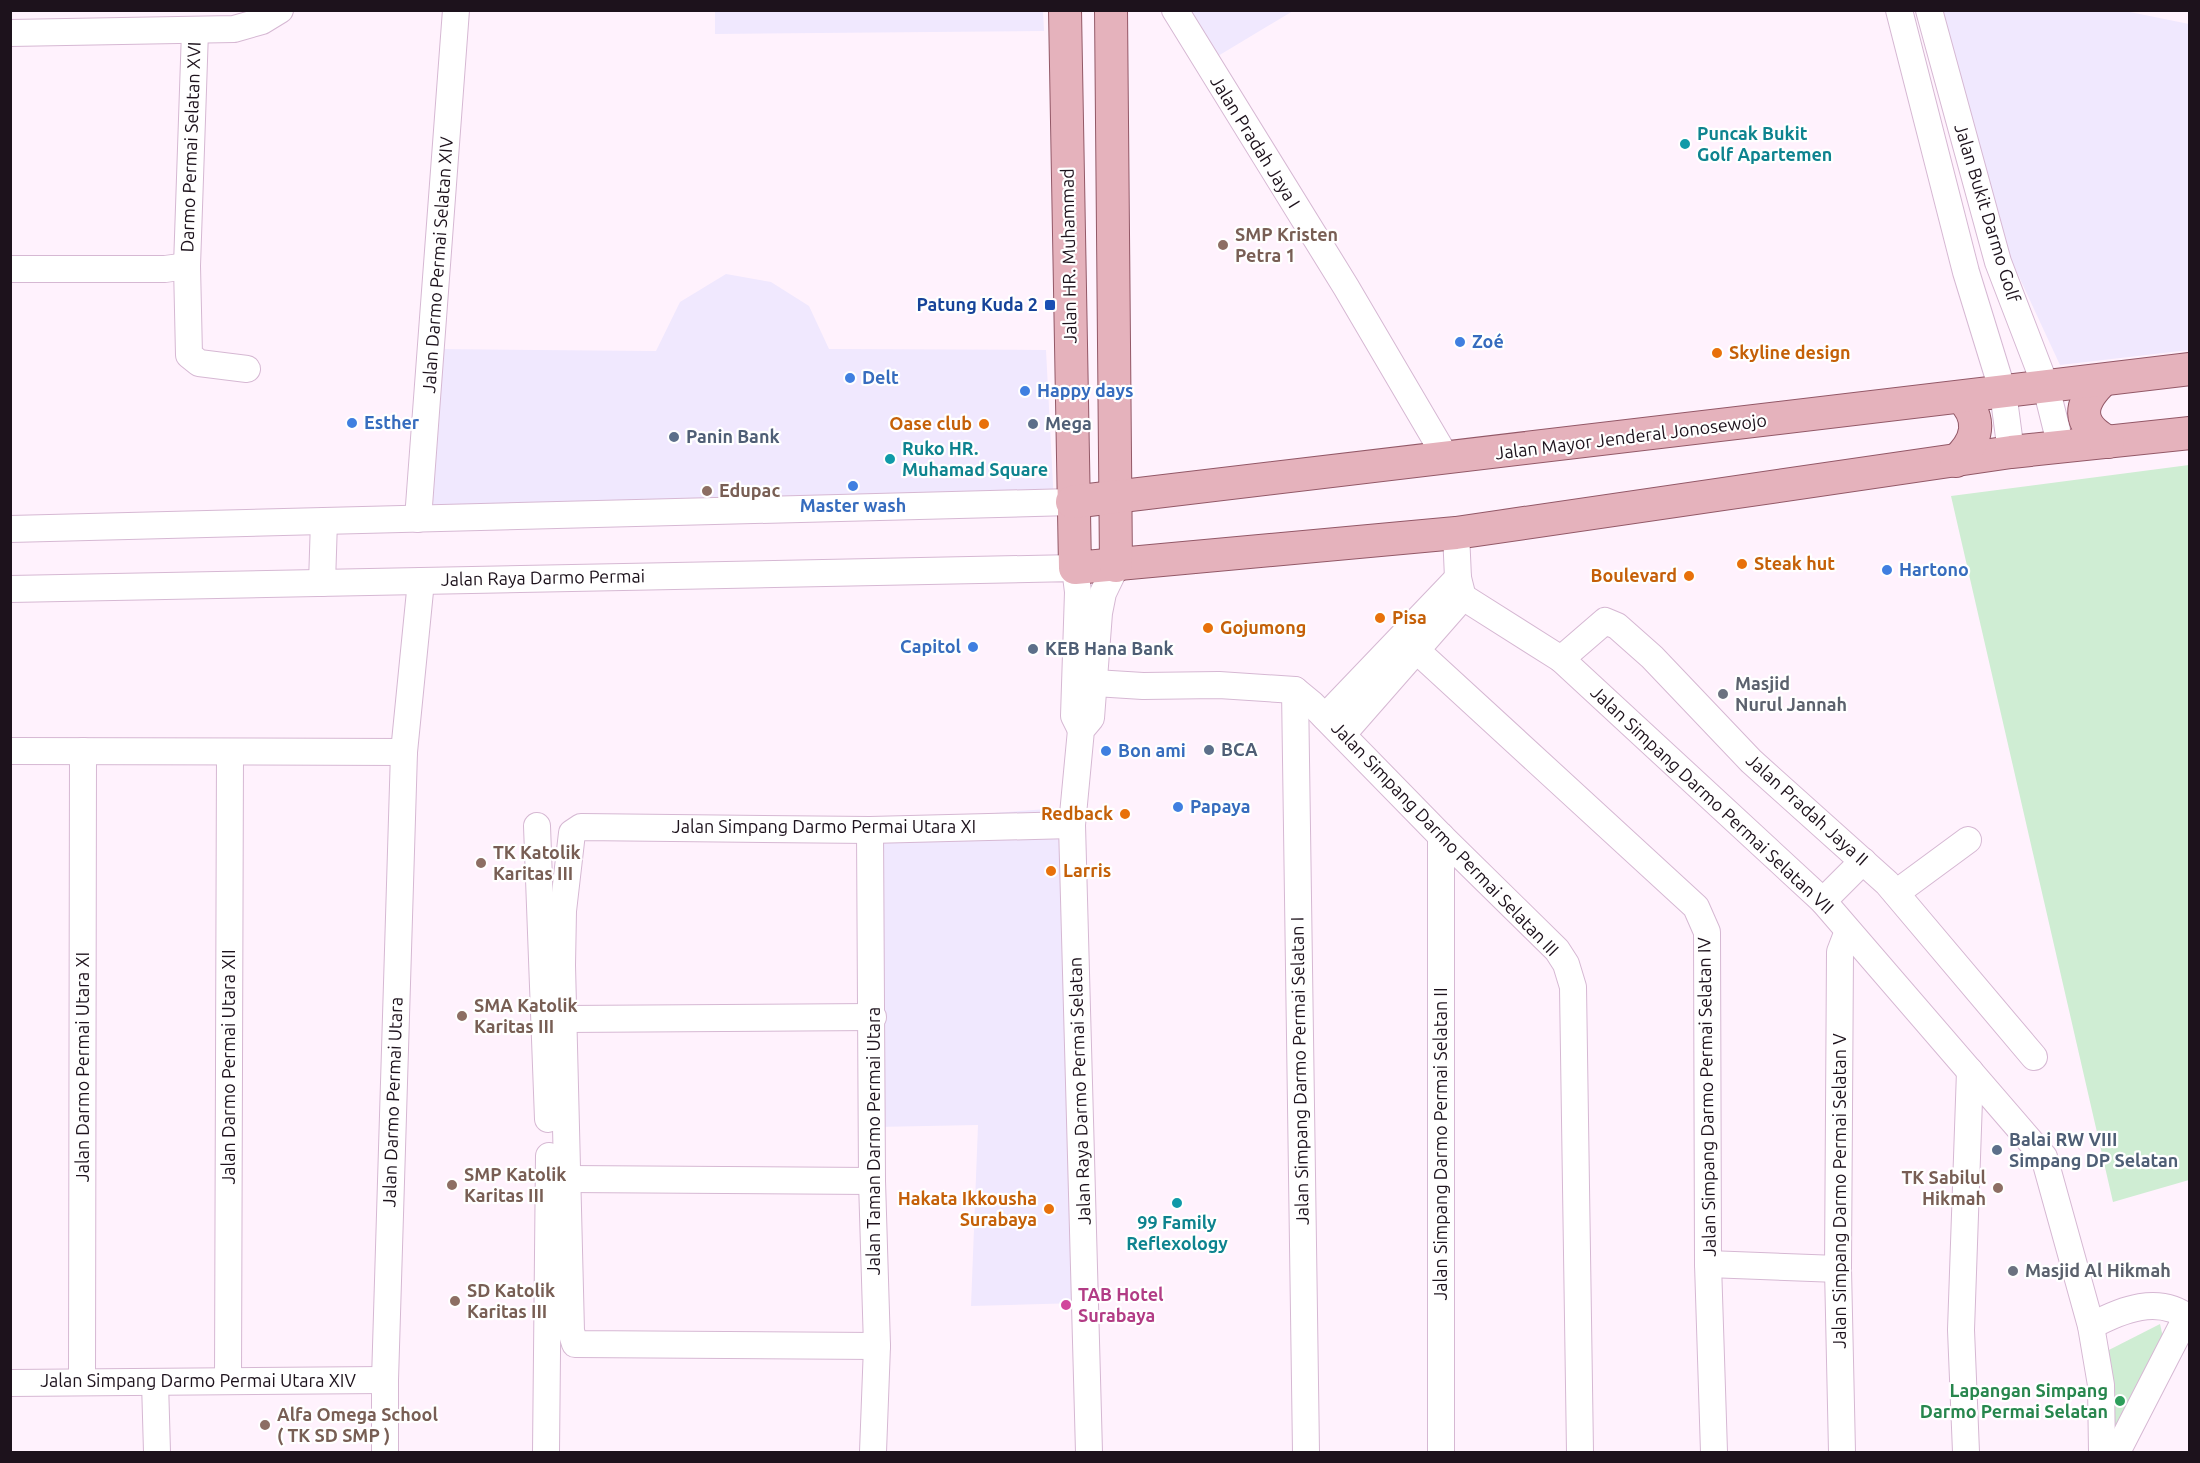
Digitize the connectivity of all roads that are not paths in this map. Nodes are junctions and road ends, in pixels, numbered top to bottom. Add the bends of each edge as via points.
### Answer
1 (280, 10) edge
2 (456, 10) edge
3 (1065, 10) edge
4 (1111, 10) edge
5 (1174, 10) edge
6 (1899, 10) edge
7 (1929, 10) edge
8 (195, 31) junction
9 (10, 33) edge
10 (1979, 196) junction
11 (1949, 203) junction
12 (187, 266) junction
13 (10, 269) edge
14 (2013, 300) junction
15 (1979, 313) junction
16 (247, 369) dead end
17 (2190, 369) edge
18 (2103, 380) junction
19 (2046, 387) junction
20 (2003, 392) junction
21 (1961, 397) junction
22 (2190, 433) edge
23 (2108, 442) junction
24 (2061, 447) junction
25 (2011, 452) junction
26 (1448, 459) junction
27 (1956, 461) junction
28 (1114, 499) junction
29 (1072, 502) junction
30 (418, 519) junction
31 (324, 521) junction
32 (10, 529) edge
33 (1456, 533) junction
34 (1116, 566) junction
35 (1075, 568) junction
36 (421, 581) junction
37 (322, 583) junction
38 (1460, 587) junction
39 (10, 589) edge
40 (1410, 644) junction
41 (1561, 659) junction
42 (1095, 683) junction
43 (1295, 690) junction
44 (1334, 726) junction
45 (1082, 730) junction
46 (10, 751) edge
47 (83, 751) junction
48 (404, 752) junction
49 (230, 753) junction
50 (1072, 825) junction
51 (537, 826) dead end
52 (870, 830) junction
53 (1441, 836) junction
54 (1968, 840) dead end
55 (1863, 861) junction
56 (1896, 893) junction
57 (1823, 901) junction
58 (1848, 931) junction
59 (873, 1017) junction
60 (564, 1019) junction
61 (2034, 1057) dead end
62 (1970, 1071) junction
63 (567, 1179) junction
64 (872, 1181) junction
65 (1708, 1264) junction
66 (1838, 1269) junction
67 (2188, 1318) edge
68 (2091, 1326) junction
69 (877, 1346) junction
70 (385, 1380) junction
71 (228, 1381) junction
72 (82, 1382) junction
73 (154, 1382) junction
74 (10, 1383) edge
75 (157, 1452) edge
76 (385, 1452) edge
77 (546, 1452) edge
78 (873, 1452) edge
79 (1089, 1452) edge
80 (1306, 1452) edge
81 (1441, 1452) edge
82 (1580, 1452) edge
83 (1714, 1452) edge
84 (1842, 1452) edge
85 (1966, 1452) edge
86 (2102, 1452) edge
87 (2117, 1452) edge

1 - 8 street via 249,26
2 - 30 street, Jalan Darmo Permai Selatan XIV
3 - 29 main road, Jalan HR. Muhammad
4 - 28 main road
5 - 26 street, Jalan Pradah Jaya I
6 - 11 street, Jalan Bukit Darmo Golf
7 - 10 street, Jalan Bukit Darmo Golf
8 - 9 street
8 - 12 street, Darmo Permai Selatan XVI
10 - 11 street
10 - 14 street, Jalan Bukit Darmo Golf
11 - 15 street, Jalan Bukit Darmo Golf
12 - 13 street, Darmo Permai Selatan XVI
12 - 16 street via 189,355 198,363
14 - 15 street
14 - 19 street, Jalan Bukit Darmo Golf
15 - 20 street, Jalan Bukit Darmo Golf
17 - 18 main road, Jalan Mayor Jenderal Jonosewojo
18 - 19 main road, Jalan Mayor Jenderal Jonosewojo
18 - 23 main road via 2088,398 2084,417 2094,434
19 - 20 main road, Jalan Mayor Jenderal Jonosewojo
19 - 24 street, Jalan Bukit Darmo Golf
20 - 21 main road, Jalan Mayor Jenderal Jonosewojo
20 - 25 street, Jalan Bukit Darmo Golf
21 - 26 main road, Jalan Mayor Jenderal Jonosewojo
21 - 27 main road via 1977,427 1972,443
22 - 23 main road
23 - 24 main road
24 - 25 main road
25 - 27 main road
26 - 28 main road, Jalan Mayor Jenderal Jonosewojo
27 - 33 main road
28 - 29 main road, Jalan Mayor Jenderal Jonosewojo
28 - 34 main road
29 - 30 street
29 - 35 main road, Jalan HR. Muhammad
30 - 31 street
31 - 32 street
31 - 37 street
33 - 34 main road
33 - 38 street
34 - 35 main road
34 - 42 street, Jalan Raya Darmo Permai Selatan via 1103,593
35 - 36 street, Jalan Raya Darmo Permai
35 - 45 street, Jalan Raya Darmo Permai Selatan via 1078,592 1074,716
36 - 37 street, Jalan Raya Darmo Permai
36 - 48 street, Jalan Darmo Permai Utara
37 - 39 street, Jalan Raya Darmo Permai
38 - 40 street
38 - 41 street, Jalan Simpang Darmo Permai Selatan VII
40 - 44 street
40 - 65 street, Jalan Simpang Darmo Permai Selatan IV via 1696,907 1707,932
41 - 55 street, Jalan Pradah Jaya II via 1605,621 1611,622 1652,657 1751,761
41 - 57 street, Jalan Simpang Darmo Permai Selatan VII
42 - 43 street
42 - 45 street, Jalan Raya Darmo Permai Selatan via 1091,718
43 - 44 street, Jalan Simpang Darmo Permai Selatan III
43 - 80 street, Jalan Simpang Darmo Permai Selatan I
44 - 53 street, Jalan Simpang Darmo Permai Selatan III
45 - 50 street, Jalan Raya Darmo Permai Selatan
46 - 47 street
47 - 49 street
47 - 72 street, Jalan Darmo Permai Utara XI
48 - 49 street
48 - 70 street, Jalan Darmo Permai Utara
49 - 71 street, Jalan Darmo Permai Utara XII
50 - 52 street, Jalan Simpang Darmo Permai Utara XI
50 - 79 street, Jalan Raya Darmo Permai Selatan
51 - 77 street via 549,1158
52 - 59 street, Jalan Taman Darmo Permai Utara
52 - 60 street, Jalan Simpang Darmo Permai Utara XI via 576,829 563,911
53 - 81 street, Jalan Simpang Darmo Permai Selatan II
53 - 82 street, Jalan Simpang Darmo Permai Selatan III via 1557,950 1573,987
54 - 56 street
55 - 56 street, Jalan Pradah Jaya II
55 - 57 street
56 - 61 street, Jalan Pradah Jaya II
57 - 58 street, Jalan Simpang Darmo Permai Selatan VII
58 - 62 street, Jalan Simpang Darmo Permai Selatan VII
58 - 66 street, Jalan Simpang Darmo Permai Selatan V via 1840,952
59 - 60 street
59 - 64 street, Jalan Taman Darmo Permai Utara
60 - 63 street
62 - 68 street, Jalan Simpang Darmo Permai Selatan VII via 2044,1157
62 - 85 street via 1961,1330
63 - 64 street
63 - 69 street via 575,1344
64 - 69 street, Jalan Taman Darmo Permai Utara
65 - 66 street
65 - 83 street, Jalan Simpang Darmo Permai Selatan IV
66 - 84 street, Jalan Simpang Darmo Permai Selatan V
67 - 68 street via 2174,1309 2135,1307
67 - 87 street
68 - 86 street, Jalan Simpang Darmo Permai Selatan VII via 2101,1385
69 - 78 street, Jalan Taman Darmo Permai Utara
70 - 71 street, Jalan Simpang Darmo Permai Utara XIV
70 - 76 street, Jalan Darmo Permai Utara
71 - 73 street, Jalan Simpang Darmo Permai Utara XIV
72 - 73 street, Jalan Simpang Darmo Permai Utara XIV
72 - 74 street, Jalan Simpang Darmo Permai Utara XIV
73 - 75 street

